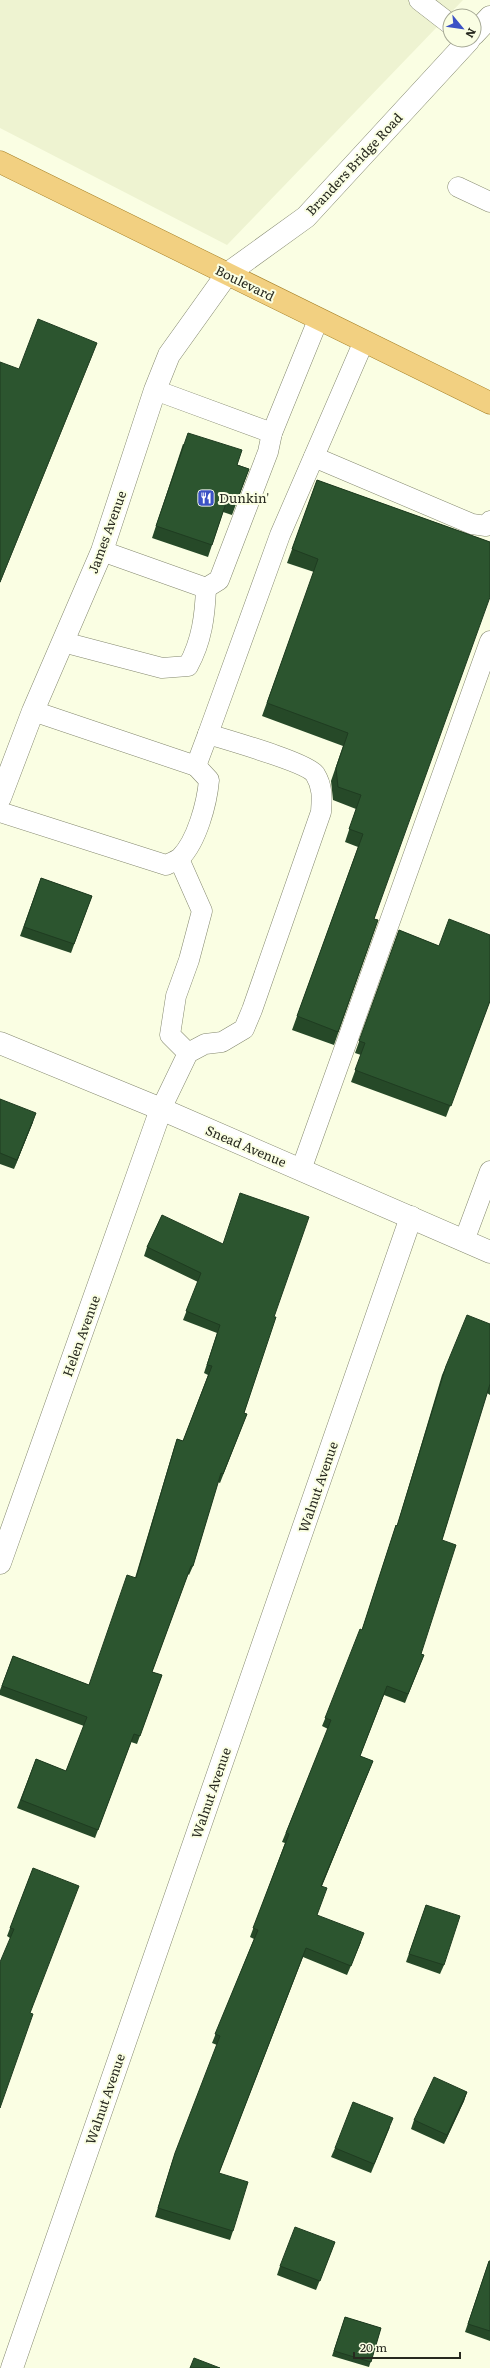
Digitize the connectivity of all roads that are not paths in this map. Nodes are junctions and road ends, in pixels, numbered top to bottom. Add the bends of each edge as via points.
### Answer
1 (419, 0) edge
2 (490, 17) edge
3 (442, 18) edge
4 (482, 26) edge
5 (462, 48) edge
6 (0, 162) edge
7 (458, 187) dead end
8 (490, 202) edge
9 (226, 274) junction
10 (318, 320) junction
11 (364, 341) junction
12 (155, 390) junction
13 (490, 403) edge
14 (272, 432) junction
15 (314, 457) junction
16 (490, 521) edge
17 (102, 551) junction
18 (206, 588) junction
19 (490, 641) edge
20 (63, 642) junction
21 (33, 711) junction
22 (208, 734) junction
23 (196, 766) junction
24 (0, 798) edge
25 (0, 812) edge
26 (179, 858) junction
27 (0, 1043) edge
28 (188, 1054) junction
29 (162, 1109) junction
30 (301, 1170) junction
31 (490, 1171) edge
32 (411, 1217) junction
33 (464, 1241) junction
34 (490, 1252) edge
35 (0, 1563) edge
36 (12, 2368) edge

1 - 3 lane
2 - 4 street
5 - 9 street, Branders Bridge Road via 306,217
6 - 9 main road, Boulevard
7 - 8 lane
9 - 10 main road, Boulevard
9 - 12 street, James Avenue via 169,355
10 - 11 main road, Boulevard
10 - 14 lane
11 - 13 main road, Boulevard
11 - 15 lane
12 - 14 lane
12 - 17 street, James Avenue
14 - 18 lane via 268,452 219,580
15 - 16 lane via 472,524 486,526
15 - 22 lane via 280,535
17 - 18 lane
17 - 20 street, James Avenue
18 - 20 lane via 202,628 195,654 188,666 162,668
19 - 30 lane
20 - 21 street, James Avenue
21 - 23 lane
21 - 24 street, James Avenue
22 - 23 lane
22 - 28 lane via 284,758 314,773 323,793 321,812 244,1029 222,1042 205,1044
23 - 26 lane via 209,780 207,801 189,845
25 - 26 lane via 166,865
26 - 28 lane via 202,912 176,996 170,1035
27 - 29 street, Snead Avenue
28 - 29 lane
29 - 30 street, Snead Avenue
29 - 35 street, Helen Avenue
30 - 32 street, Snead Avenue
31 - 33 lane
32 - 33 street, Snead Avenue
32 - 36 street, Walnut Avenue
33 - 34 street, Snead Avenue

